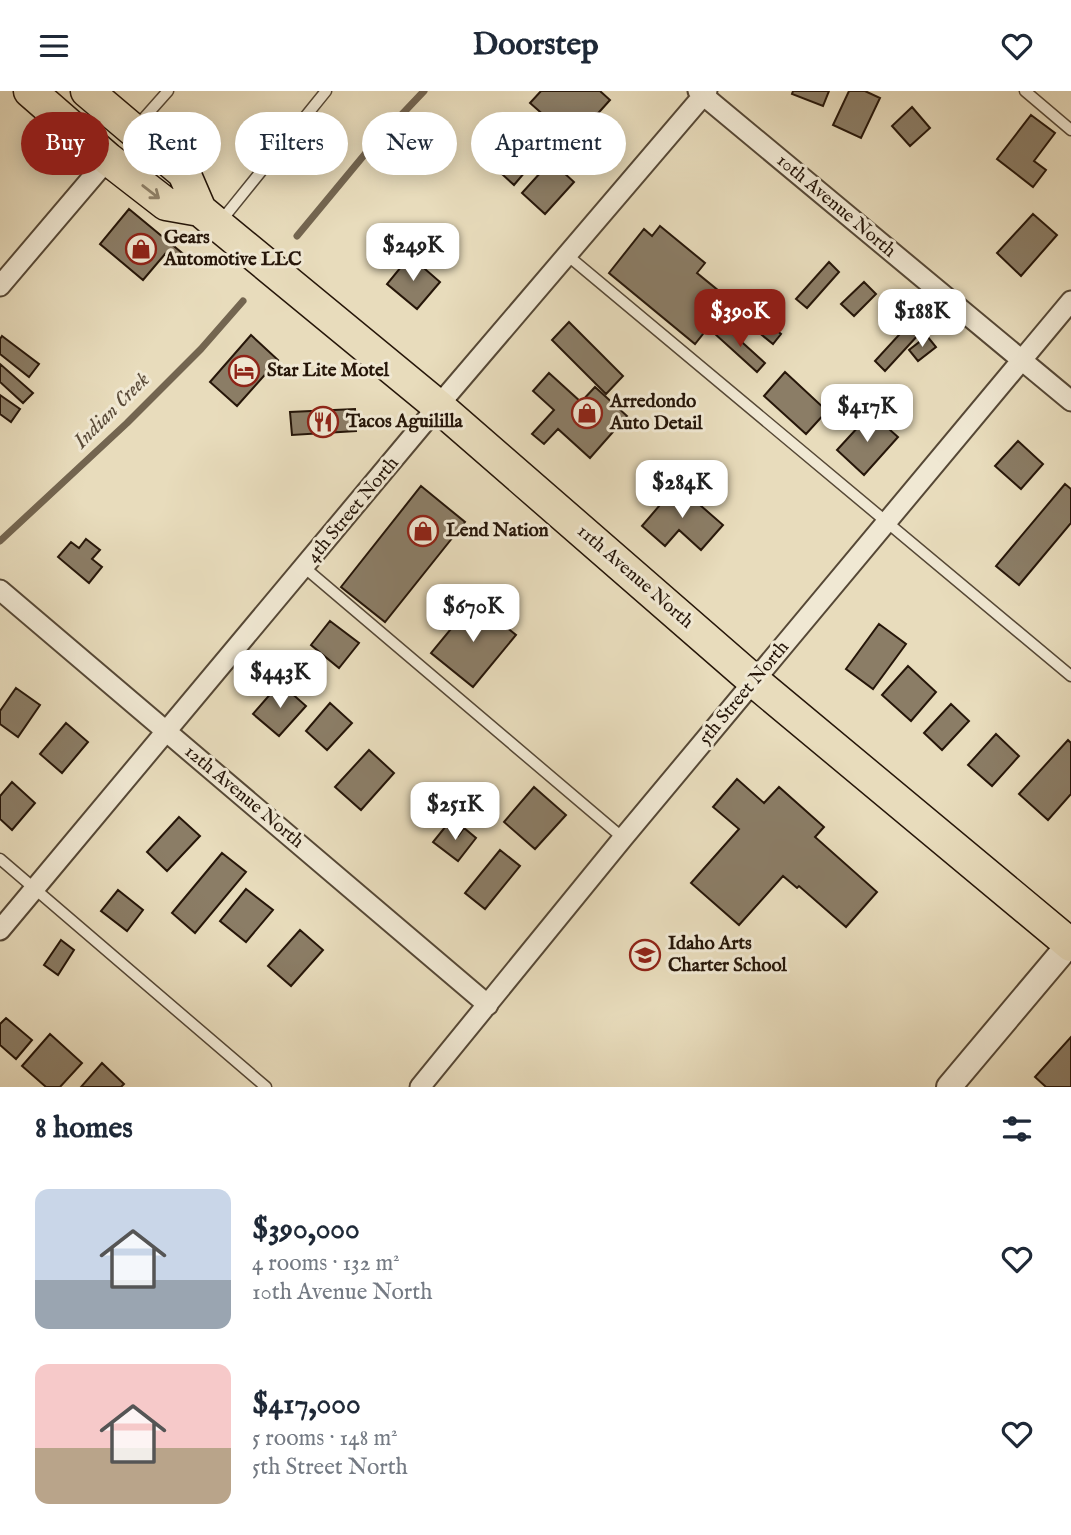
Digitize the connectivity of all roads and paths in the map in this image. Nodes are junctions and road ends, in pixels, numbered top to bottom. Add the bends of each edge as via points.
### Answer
1 (30, 91) edge
2 (87, 91) edge
3 (168, 91) edge
4 (326, 91) edge
5 (1025, 91) edge
6 (703, 93) edge
7 (54, 112) edge
8 (150, 112) edge
9 (123, 124) edge
10 (1071, 130) edge
11 (109, 160) edge
12 (94, 175) edge
13 (185, 175) edge
14 (209, 217) junction
15 (567, 255) junction
16 (0, 286) edge
17 (1071, 301) edge
18 (1022, 360) junction
19 (1071, 401) edge
20 (438, 407) junction
21 (887, 521) junction
22 (305, 568) junction
23 (0, 590) edge
24 (1071, 676) edge
25 (754, 681) junction
26 (167, 732) junction
27 (623, 838) junction
28 (0, 859) edge
29 (35, 888) junction
30 (0, 930) edge
31 (1071, 945) edge
32 (488, 1005) junction
33 (266, 1087) edge
34 (420, 1087) edge
35 (949, 1087) edge

1 - 7 main road
2 - 9 main road, 11th Avenue North
3 - 8 lane
4 - 14 lane
5 - 10 lane
6 - 15 street, 4th Street North
6 - 18 street, 10th Avenue North
11 -> 14 main road via 166,204
12 - 16 street
13 - 14 main road, 11th Avenue North
14 - 20 main road, 11th Avenue North
15 - 20 street, 4th Street North
15 - 21 lane
17 - 18 street, 5th Street North
18 - 19 street, 10th Avenue North
18 - 21 street, 5th Street North
20 - 22 street, 4th Street North
20 - 25 main road, 11th Avenue North
21 - 24 lane
21 - 25 street, 5th Street North
22 - 26 street, 4th Street North
22 - 27 lane
23 - 26 street, 12th Avenue North
25 - 27 street, 5th Street North
25 - 31 main road, 11th Avenue North
26 - 29 street, 4th Street North
26 - 32 street, 12th Avenue North
27 - 32 street, 5th Street North
28 - 29 lane
29 - 30 street, 4th Street North
29 - 33 lane
31 - 35 street
32 - 34 street, 5th Street North

